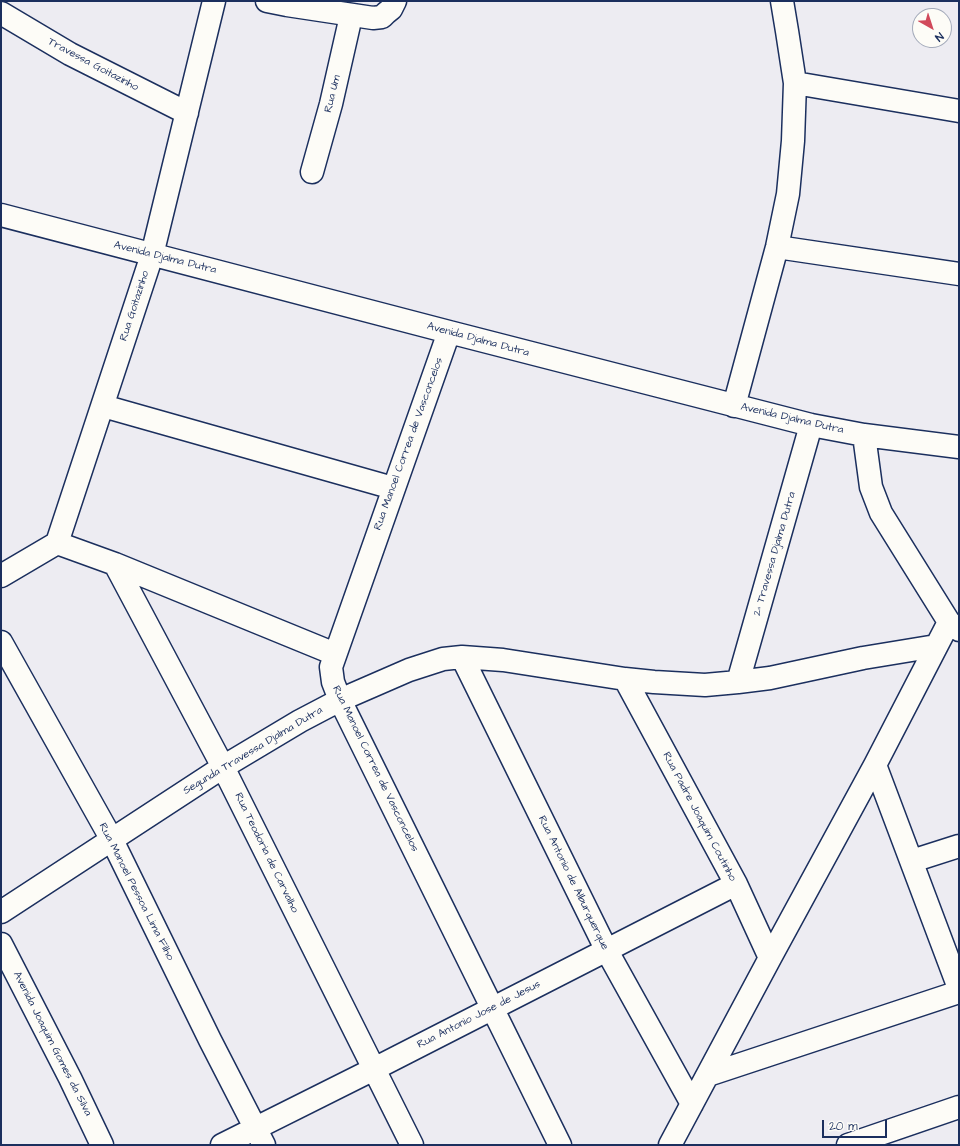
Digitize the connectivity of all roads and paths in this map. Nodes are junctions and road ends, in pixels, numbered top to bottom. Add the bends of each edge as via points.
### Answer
1 (214, 1) edge
2 (267, 1) edge
3 (395, 1) edge
4 (782, 1) edge
5 (1, 13) edge
6 (351, 16) junction
7 (795, 83) junction
8 (959, 111) edge
9 (187, 113) junction
10 (312, 172) dead end
11 (1, 215) edge
12 (777, 247) junction
13 (152, 255) junction
14 (959, 274) edge
15 (449, 332) junction
16 (102, 406) junction
17 (734, 406) junction
18 (811, 425) junction
19 (864, 435) junction
20 (959, 447) edge
21 (393, 488) junction
22 (57, 543) junction
23 (115, 564) junction
24 (1, 576) edge
25 (954, 626) edge
26 (1, 642) edge
27 (936, 646) junction
28 (335, 654) junction
29 (462, 657) junction
30 (625, 679) junction
31 (738, 682) junction
32 (340, 700) junction
33 (875, 765) junction
34 (223, 767) junction
35 (112, 840) junction
36 (959, 846) edge
37 (912, 861) junction
38 (736, 884) junction
39 (1, 912) edge
40 (1, 944) edge
41 (607, 951) junction
42 (770, 958) junction
43 (959, 988) edge
44 (959, 992) edge
45 (492, 1008) junction
46 (374, 1069) junction
47 (708, 1075) junction
48 (692, 1104) junction
49 (959, 1107) edge
50 (259, 1137) edge
51 (102, 1145) edge
52 (222, 1145) edge
53 (412, 1145) edge
54 (560, 1145) edge
55 (670, 1145) edge
56 (848, 1145) edge

1 - 9 street, Rua Goitazinho
2 - 6 street
3 - 6 street via 382,17
4 - 7 street
5 - 9 street, Travessa Goitazinho via 70,54
6 - 10 street, Rua Um
7 - 8 street
7 - 12 street via 788,194
9 - 13 street, Rua Goitazinho
11 - 13 street, Avenida Djalma Dutra
12 - 14 street
12 - 17 street
13 - 15 street, Avenida Djalma Dutra
13 - 16 street, Rua Goitazinho
15 - 17 street, Avenida Djalma Dutra
15 - 21 street, Rua Manoel Correa de Vasconcelos
16 - 21 street
16 - 22 street, Rua Goitazinho
17 - 18 street, Avenida Djalma Dutra
18 - 19 street, Avenida Djalma Dutra
18 - 31 street, 2ª Travessa Djalma Dutra
19 - 20 street, Avenida Djalma Dutra
19 - 25 street via 871,487 881,513
21 - 28 street, Rua Manoel Correa de Vasconcelos
22 - 23 street
22 - 24 street
23 - 28 street
23 - 34 street, Rua Teodoria de Carvalho
25 - 27 street
26 - 35 street, Rua Manoel Pessoa Lima Filho
27 - 31 street, Segunda Travessa Djalma Dutra
27 - 33 street
28 - 32 street, Rua Manoel Correa de Vasconcelos via 331,667 333,682
29 - 30 street, Segunda Travessa Djalma Dutra via 503,660
29 - 32 street, Segunda Travessa Djalma Dutra via 443,659 409,670
29 - 41 street, Rua Antonio de Alburquerque
30 - 31 street, Segunda Travessa Djalma Dutra via 706,685
30 - 38 street, Rua Padre Joaquim Coutinho
32 - 34 street, Segunda Travessa Djalma Dutra
32 - 45 street, Rua Manoel Correa de Vasconcelos
33 - 37 street
33 - 42 street
34 - 35 street, Segunda Travessa Djalma Dutra
34 - 46 street, Rua Teodoria de Carvalho
35 - 39 street, Segunda Travessa Djalma Dutra
35 - 50 street, Rua Manoel Pessoa Lima Filho
36 - 37 street
37 - 43 street
38 - 41 street, Rua Antonio Jose de Jesus
38 - 42 street, Rua Padre Joaquim Coutinho
40 - 51 street, Avenida Joaquim Gomes da Silva
41 - 45 street, Rua Antonio Jose de Jesus
41 - 48 street, Rua Antonio de Alburquerque
42 - 47 street
44 - 47 street
45 - 46 street, Rua Antonio Jose de Jesus
45 - 54 street, Rua Manoel Correa de Vasconcelos
46 - 50 street, Rua Antonio Jose de Jesus
46 - 53 street, Rua Teodoria de Carvalho
47 - 48 street
48 - 55 street
49 - 56 street
50 - 52 street, Rua Antonio Jose de Jesus

